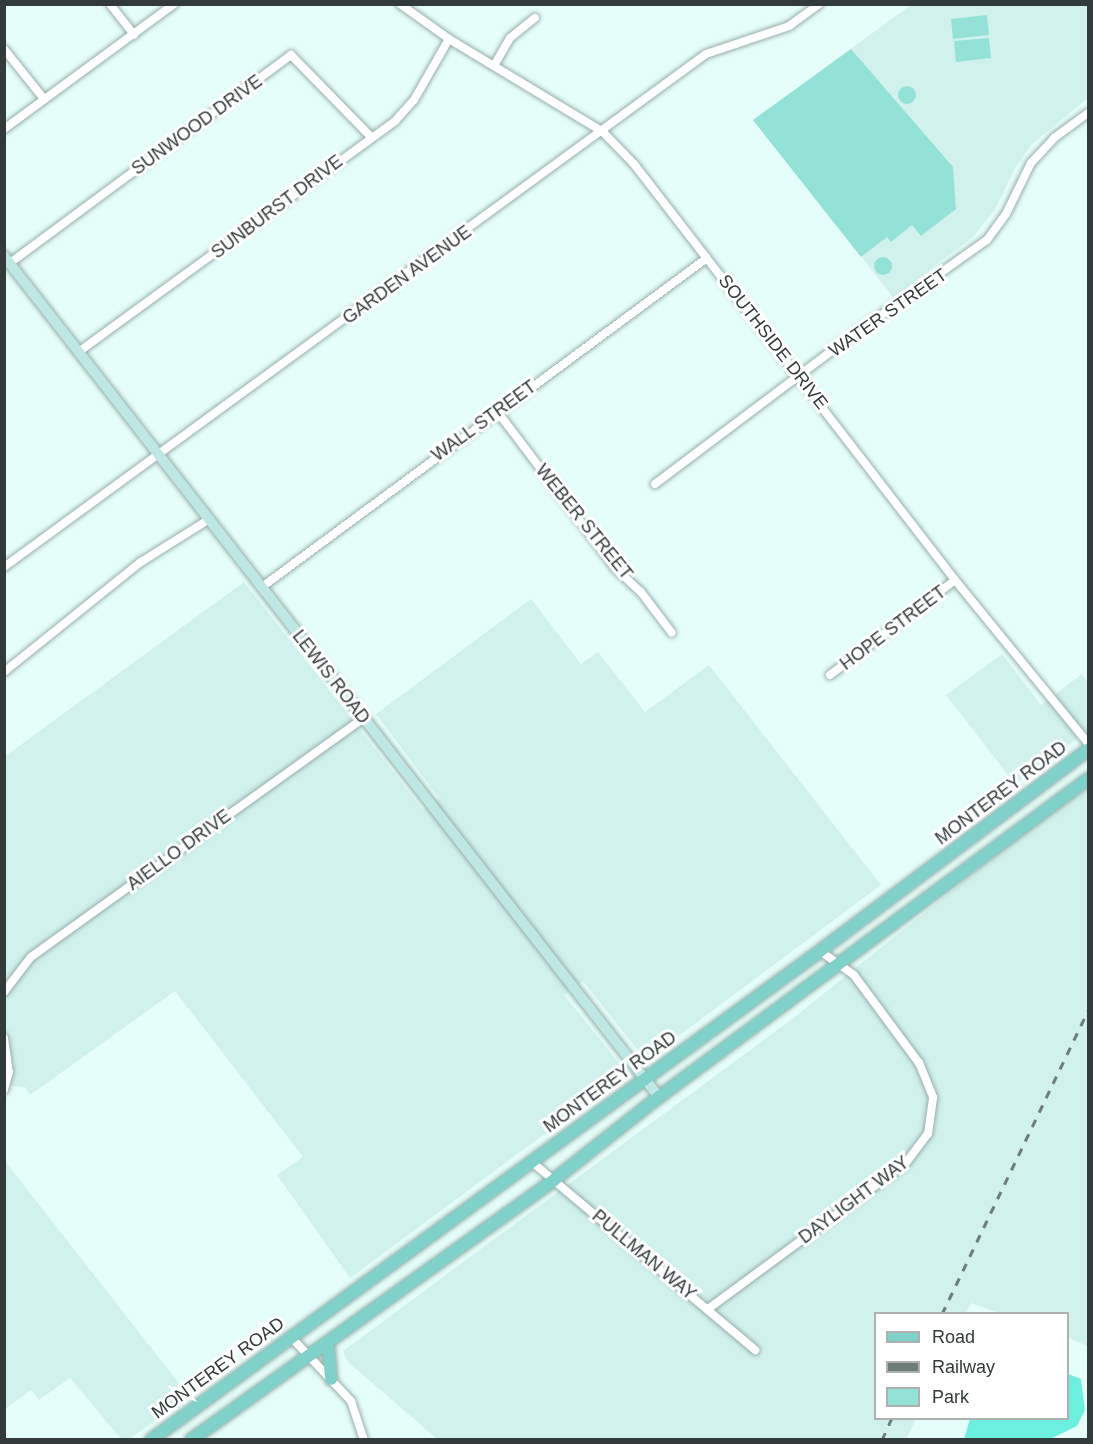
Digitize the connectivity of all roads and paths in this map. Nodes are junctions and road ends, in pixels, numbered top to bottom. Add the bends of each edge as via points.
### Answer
1 (110, 4) edge
2 (174, 4) edge
3 (400, 4) edge
4 (819, 4) edge
5 (535, 18) dead end
6 (134, 35) junction
7 (449, 39) junction
8 (4, 49) edge
9 (495, 64) junction
10 (44, 99) junction
11 (1089, 112) edge
12 (4, 129) edge
13 (603, 132) junction
14 (371, 137) junction
15 (707, 258) junction
16 (7, 260) edge
17 (80, 351) junction
18 (801, 377) junction
19 (497, 411) junction
20 (158, 457) junction
21 (655, 484) dead end
22 (208, 520) junction
23 (4, 567) edge
24 (955, 580) junction
25 (262, 587) junction
26 (672, 633) dead end
27 (4, 672) edge
28 (830, 675) dead end
29 (364, 718) junction
30 (1089, 743) edge
31 (1089, 750) edge
32 (1089, 778) edge
33 (820, 951) junction
34 (838, 964) junction
35 (4, 992) edge
36 (4, 1038) edge
37 (645, 1079) junction
38 (4, 1089) edge
39 (659, 1097) junction
40 (532, 1162) junction
41 (555, 1179) junction
42 (708, 1309) junction
43 (291, 1337) junction
44 (328, 1343) junction
45 (755, 1350) dead end
46 (309, 1356) junction
47 (331, 1379) junction
48 (151, 1440) edge
49 (191, 1440) edge
50 (364, 1440) edge

1 - 6 street
2 - 6 street
3 - 7 street, SOUTHSIDE DRIVE
4 - 13 street, GARDEN AVENUE via 789,26 706,54
5 - 9 street via 510,38
6 - 10 street
7 - 9 street, SOUTHSIDE DRIVE
7 - 14 street, SUNBURST DRIVE via 414,100 395,121
8 - 10 street
9 - 13 street, SOUTHSIDE DRIVE
10 - 12 street
11 - 18 street, WATER STREET via 1054,138 1031,163 1006,214 987,240
13 - 15 street, SOUTHSIDE DRIVE via 634,164
13 - 20 street, GARDEN AVENUE
14 - 16 street, SUNWOOD DRIVE via 291,55
14 - 17 street, SUNBURST DRIVE
15 - 18 street, SOUTHSIDE DRIVE
15 - 19 street, WALL STREET
16 - 17 street, LEWIS ROAD
17 - 20 street, LEWIS ROAD
18 - 21 street, WATER STREET
18 - 24 street, SOUTHSIDE DRIVE
19 - 25 street, WALL STREET
19 - 26 street, WEBER STREET via 616,569 641,592
20 - 22 street, LEWIS ROAD
20 - 23 street, GARDEN AVENUE
22 - 25 street, LEWIS ROAD
22 - 27 street via 141,562
24 - 28 street, HOPE STREET
24 - 30 street, SOUTHSIDE DRIVE
25 - 29 street, LEWIS ROAD
29 - 35 street, AIELLO DRIVE via 31,957
29 - 37 street, LEWIS ROAD
31 - 33 main road, MONTEREY ROAD
32 - 34 main road
33 - 34 street, DAYLIGHT WAY
33 - 37 main road, MONTEREY ROAD
34 - 39 main road
34 - 42 street, DAYLIGHT WAY via 854,975 928,1079 933,1097 928,1134 905,1164
36 - 38 street via 9,1072
37 - 39 street, LEWIS ROAD
37 - 40 main road, MONTEREY ROAD
39 - 41 main road
40 - 41 street, PULLMAN WAY
40 - 43 main road, MONTEREY ROAD
41 - 42 street, PULLMAN WAY
41 - 44 main road
42 - 45 street, PULLMAN WAY
43 - 46 street
43 - 48 main road, MONTEREY ROAD
44 - 46 main road
44 - 47 main road
46 - 47 street
46 - 49 main road
47 - 50 street via 354,1406

